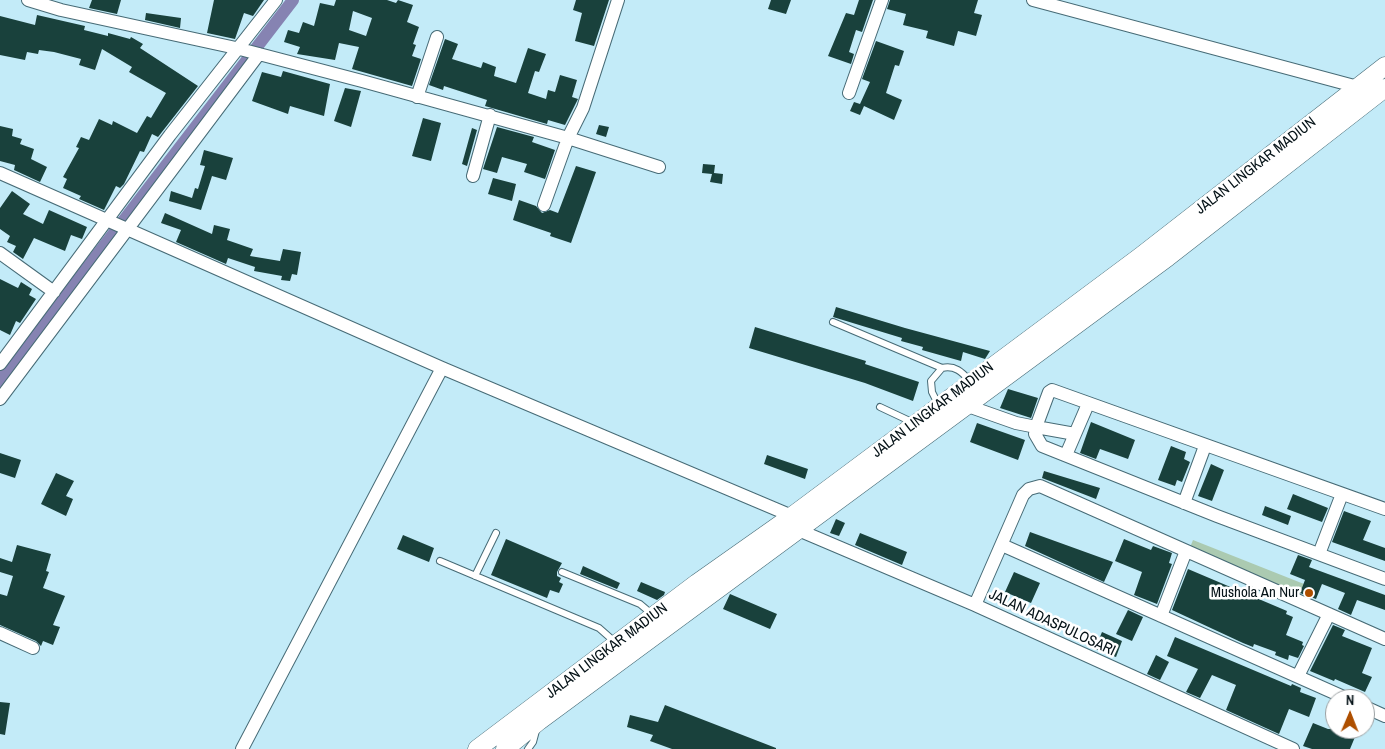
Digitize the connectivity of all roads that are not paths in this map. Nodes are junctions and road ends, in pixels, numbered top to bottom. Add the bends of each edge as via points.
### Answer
1 (28, 0) edge
2 (276, 0) edge
3 (618, 0) edge
4 (882, 0) edge
5 (1033, 0) edge
6 (62, 5) edge
7 (437, 37) dead end
8 (238, 49) junction
9 (258, 54) junction
10 (1385, 66) edge
11 (1358, 88) junction
12 (1385, 88) edge
13 (849, 92) dead end
14 (417, 97) junction
15 (490, 115) junction
16 (568, 138) junction
17 (659, 167) dead end
18 (0, 173) edge
19 (474, 176) dead end
20 (544, 205) dead end
21 (108, 220) junction
22 (1199, 222) junction
23 (126, 228) junction
24 (0, 253) edge
25 (54, 292) junction
26 (832, 322) dead end
27 (0, 364) edge
28 (442, 368) junction
29 (942, 368) junction
30 (970, 381) junction
31 (0, 399) edge
32 (966, 404) junction
33 (1088, 404) junction
34 (939, 405) junction
35 (880, 407) dead end
36 (915, 423) junction
37 (1036, 427) junction
38 (1075, 434) junction
39 (1205, 446) junction
40 (1066, 455) junction
41 (1342, 494) junction
42 (1184, 503) junction
43 (1385, 509) edge
44 (794, 523) junction
45 (496, 533) dead end
46 (1002, 545) junction
47 (1186, 551) junction
48 (1318, 554) junction
49 (440, 561) dead end
50 (562, 572) dead end
51 (475, 576) junction
52 (1385, 579) edge
53 (975, 605) junction
54 (1329, 614) junction
55 (654, 616) junction
56 (1161, 616) junction
57 (0, 633) edge
58 (1385, 639) edge
59 (617, 644) junction
60 (33, 648) dead end
61 (1298, 676) junction
62 (1326, 689) edge
63 (539, 721) junction
64 (242, 749) edge
65 (477, 749) edge
66 (505, 749) edge
67 (528, 749) edge
68 (1293, 749) edge

1 - 6 street
2 - 8 street
3 - 16 street via 583,108
4 - 13 street
5 - 11 street
6 - 8 street
7 - 14 street
8 - 9 street
8 - 21 street
9 - 14 street
9 - 23 street
10 - 11 main road, JALAN LINGKAR MADIUN
11 - 22 main road, JALAN LINGKAR MADIUN
12 - 22 main road, JALAN LINGKAR MADIUN
14 - 15 street
15 - 16 street
15 - 19 street
16 - 17 street
16 - 20 street
18 - 21 street, JALAN ADASPULOSARI
21 - 23 street, JALAN ADASPULOSARI
21 - 25 street
22 - 30 main road, JALAN LINGKAR MADIUN
22 - 32 main road, JALAN LINGKAR MADIUN
23 - 28 street, JALAN ADASPULOSARI
23 - 31 street
24 - 25 street
25 - 27 street
26 - 29 lane
28 - 44 street, JALAN ADASPULOSARI
28 - 64 street
29 - 30 lane via 961,371
29 - 34 lane via 931,380 932,392
30 - 34 main road, JALAN LINGKAR MADIUN
32 - 37 street
32 - 44 main road, JALAN LINGKAR MADIUN
33 - 37 street via 1050,391
33 - 38 street
33 - 39 street
34 - 36 main road, JALAN LINGKAR MADIUN
35 - 36 lane
36 - 44 main road, JALAN LINGKAR MADIUN
37 - 38 street
37 - 40 street via 1035,434 1042,446
38 - 40 street
39 - 41 street
39 - 42 street
40 - 42 street
41 - 43 street
41 - 48 street
42 - 48 street
44 - 53 street, JALAN ADASPULOSARI
44 - 55 main road, JALAN LINGKAR MADIUN
44 - 63 main road, JALAN LINGKAR MADIUN
45 - 51 lane
46 - 47 street via 1023,495 1040,486
46 - 53 street
46 - 56 street
47 - 54 street
47 - 56 street
48 - 52 street
49 - 51 lane
50 - 55 lane via 640,604
51 - 59 lane via 599,628
53 - 68 street, JALAN ADASPULOSARI
54 - 58 street
54 - 61 street
55 - 59 main road, JALAN LINGKAR MADIUN
56 - 61 street
57 - 60 street
59 - 65 main road, JALAN LINGKAR MADIUN
61 - 62 street
63 - 66 main road, JALAN LINGKAR MADIUN
63 - 67 lane

